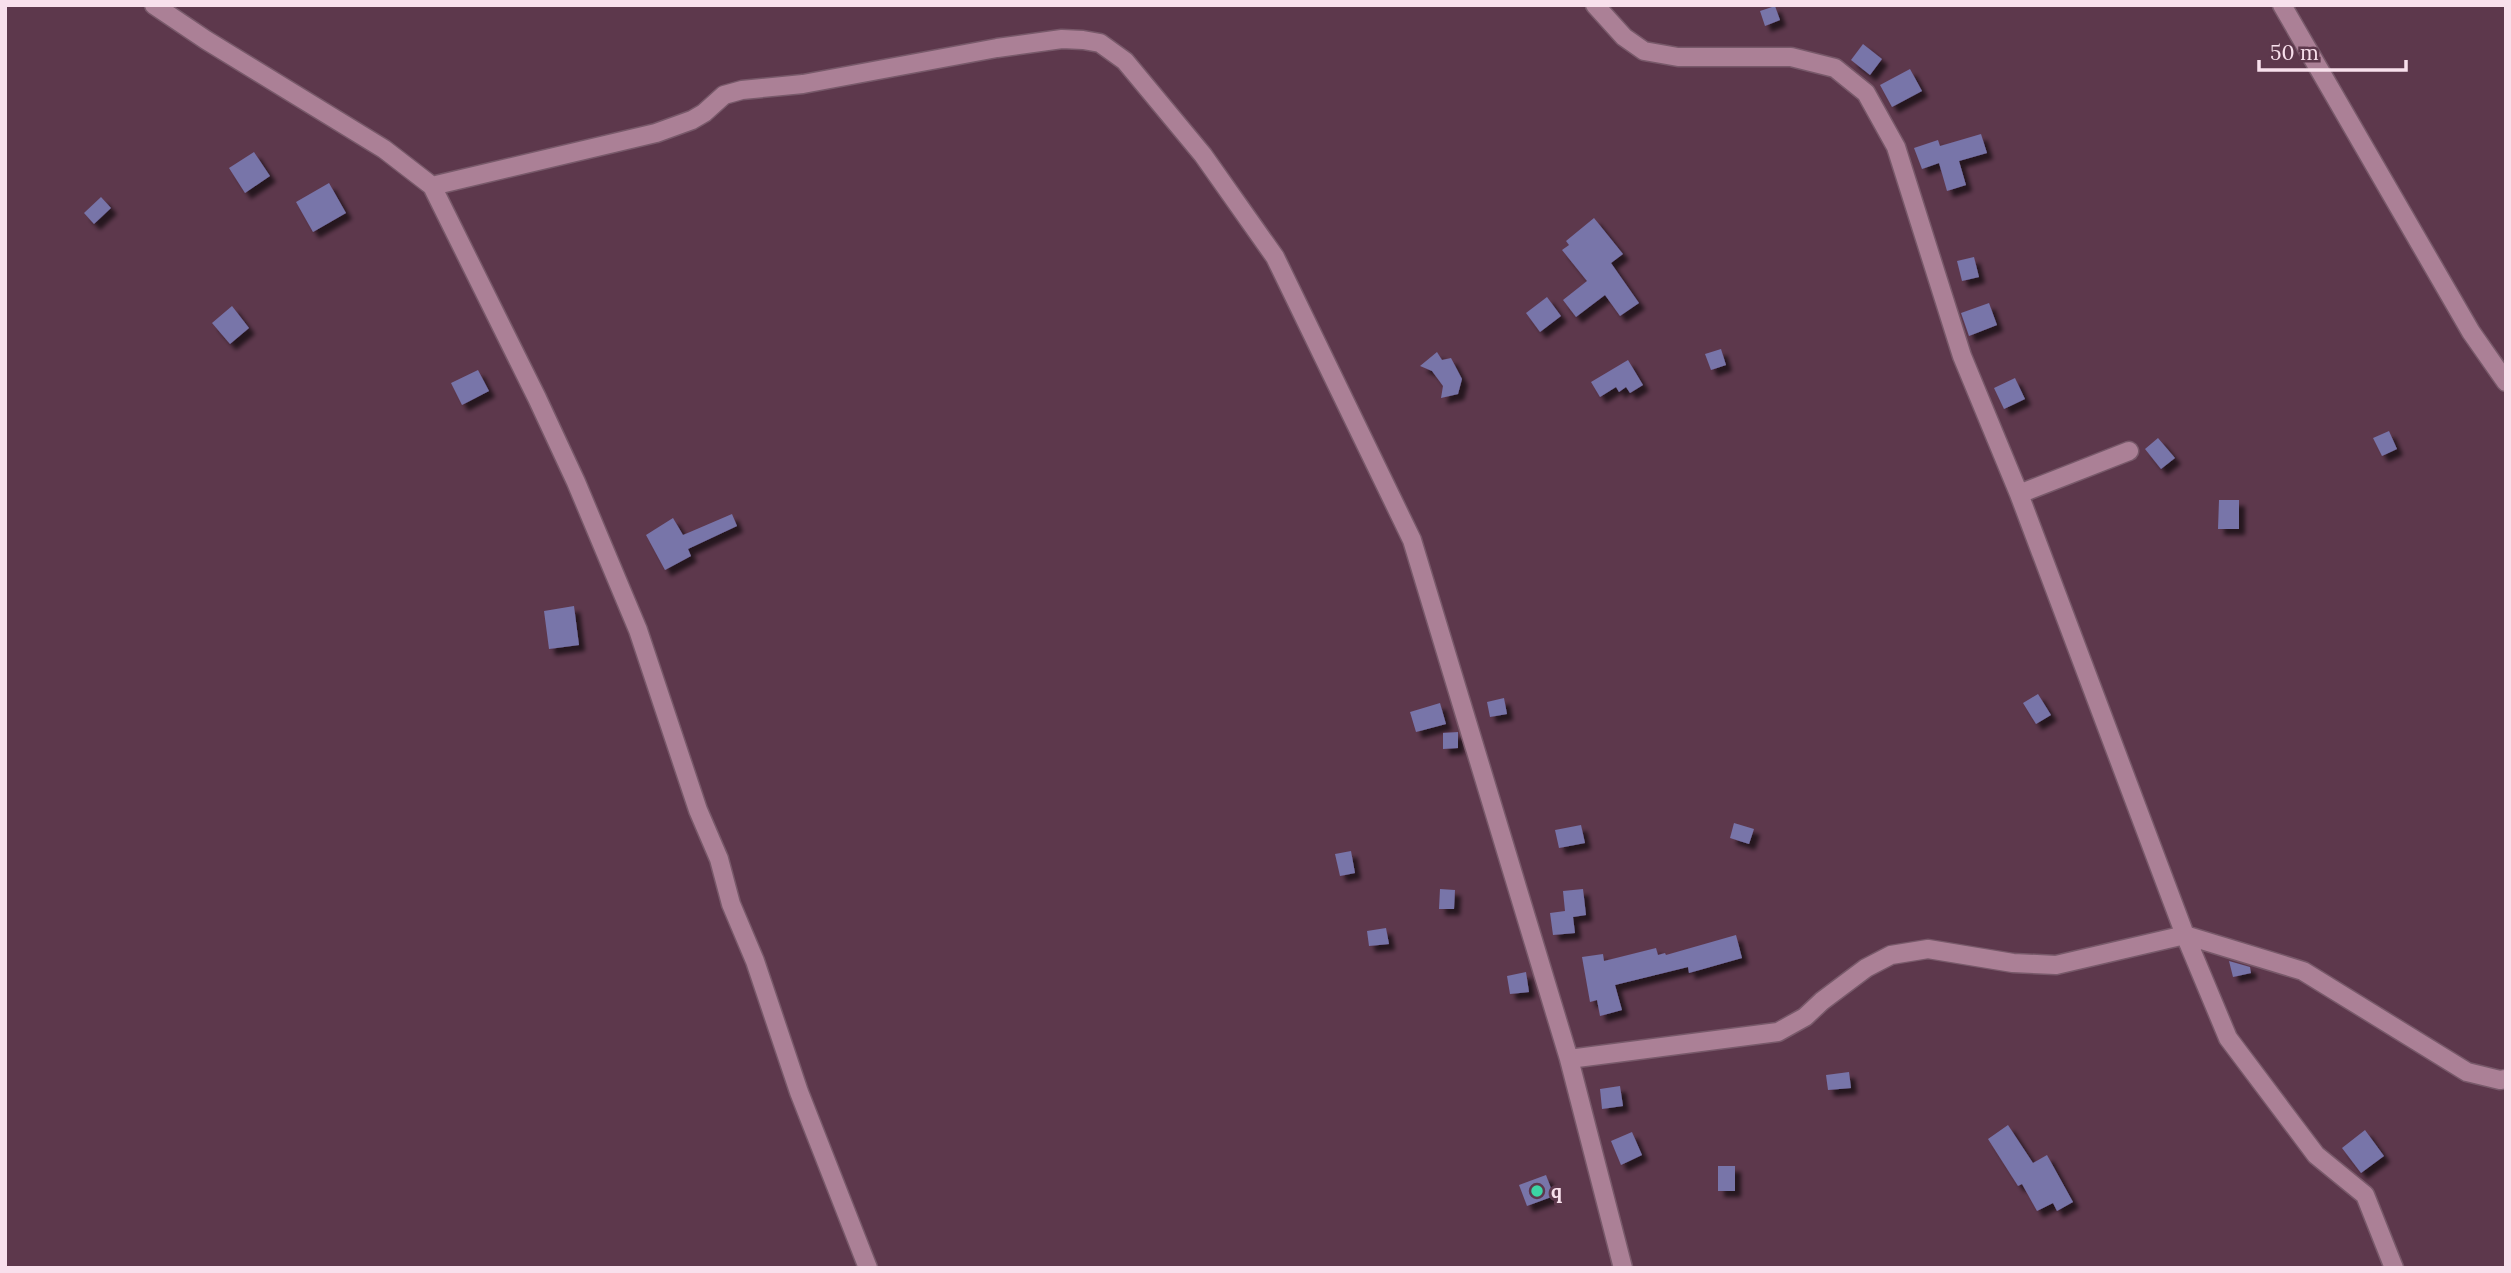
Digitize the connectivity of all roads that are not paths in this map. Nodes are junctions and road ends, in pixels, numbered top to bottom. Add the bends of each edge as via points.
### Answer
1 (154, 5) edge
2 (1595, 5) edge
3 (2282, 5) edge
4 (432, 186) junction
5 (2506, 382) edge
6 (2129, 451) dead end
7 (2019, 494) junction
8 (2185, 935) junction
9 (1569, 1059) junction
10 (2506, 1079) edge
11 (868, 1268) edge
12 (1623, 1268) edge
13 (2394, 1268) edge

1 - 4 street via 384,149
2 - 7 street via 1644,51 1678,57 1791,57 1835,68 1866,93 1896,147 1962,356
3 - 5 street via 2471,332
4 - 9 street via 656,133 692,120 724,95 742,90 803,85 1062,39 1100,43 1125,61 1203,155 1275,257 1412,540
4 - 11 street via 548,422 638,630 731,904
6 - 7 street
7 - 8 street
8 - 9 street via 2056,965 1928,949 1891,955 1778,1032
8 - 10 street via 2304,971 2467,1072
8 - 13 street via 2228,1038 2316,1155 2365,1195
9 - 12 street

